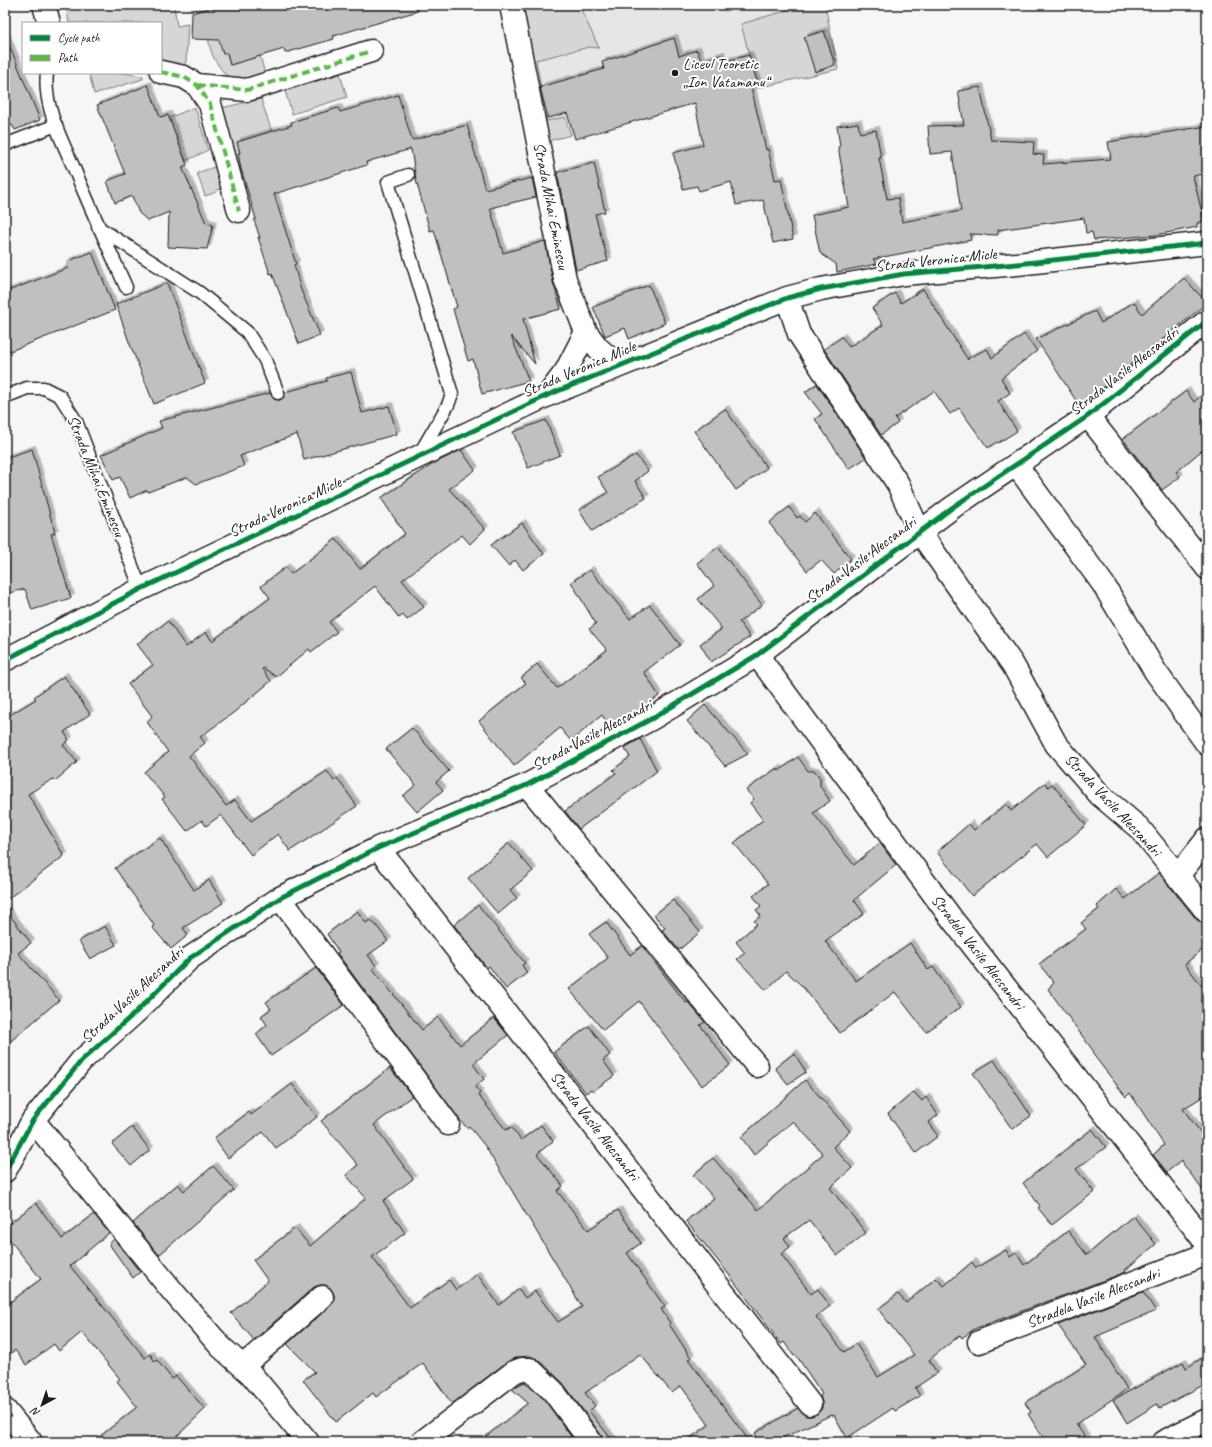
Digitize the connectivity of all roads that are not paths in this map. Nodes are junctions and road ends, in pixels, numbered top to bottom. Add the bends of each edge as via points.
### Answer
1 (44, 5) edge
2 (510, 5) edge
3 (49, 22) edge
4 (371, 51) dead end
5 (162, 72) edge
6 (47, 74) edge
7 (197, 85) junction
8 (56, 125) junction
9 (5, 145) edge
10 (408, 175) dead end
11 (239, 211) dead end
12 (98, 227) junction
13 (1207, 242) edge
14 (126, 287) dead end
15 (787, 298) junction
16 (1207, 321) edge
17 (586, 332) junction
18 (618, 366) junction
19 (278, 393) dead end
20 (548, 395) junction
21 (5, 396) edge
22 (1088, 416) junction
23 (416, 459) junction
24 (1017, 466) junction
25 (919, 531) junction
26 (1207, 568) edge
27 (141, 589) junction
28 (757, 655) junction
29 (5, 660) edge
30 (1207, 744) edge
31 (527, 785) junction
32 (1207, 839) edge
33 (378, 848) junction
34 (1178, 877) junction
35 (280, 898) junction
36 (1207, 912) edge
37 (757, 1066) dead end
38 (33, 1120) junction
39 (448, 1124) dead end
40 (5, 1171) edge
41 (1207, 1244) edge
42 (1207, 1254) edge
43 (322, 1297) dead end
44 (979, 1342) dead end
45 (243, 1366) junction
46 (810, 1404) dead end
47 (5, 1410) edge
48 (1207, 1420) edge
49 (31, 1442) edge
50 (308, 1442) edge
51 (422, 1442) edge
52 (591, 1442) edge
53 (1163, 1442) edge

1 - 3 street
2 - 17 street, Strada Mihai Eminescu via 566,279
4 - 7 street via 247,90
5 - 7 street via 184,77
6 - 8 lane via 47,95
7 - 11 street via 210,104
8 - 9 lane
8 - 12 lane
10 - 23 lane via 388,182 452,394
12 - 14 lane
12 - 19 lane via 200,293 247,332 265,360
13 - 15 street, Strada Veronica Micle via 904,274
15 - 18 street, Strada Veronica Micle
15 - 25 street, Strada Vasile Alecsandri via 799,334 898,484
16 - 22 street, Strada Vasile Alecsandri
17 - 18 street, Strada Veronica Micle via 598,348
17 - 20 street via 566,371
18 - 20 street, Strada Veronica Micle
20 - 23 street, Strada Veronica Micle
21 - 27 lane, Strada Mihai Eminescu via 27,388 44,388 60,396 76,421
22 - 24 street, Strada Vasile Alecsandri
22 - 26 street, Strada Vasile Alecsandri
23 - 27 street, Strada Veronica Micle
24 - 25 street, Strada Vasile Alecsandri
24 - 30 street via 1103,584 1155,671
25 - 28 street, Strada Vasile Alecsandri
25 - 34 street, Strada Vasile Alecsandri via 1013,665 1056,744 1100,795 1138,828
27 - 29 street, Strada Veronica Micle
28 - 31 street, Strada Vasile Alecsandri via 650,719
28 - 41 street, Stradela Vasile Alecsandri via 952,919
31 - 33 street, Strada Vasile Alecsandri
31 - 37 street, Strada Vasile Alecsandri
32 - 34 street
33 - 35 street, Strada Vasile Alecsandri
33 - 46 street, Strada Vasile Alecsandri
34 - 36 street, Strada Vasile Alecsandri
35 - 38 street, Strada Vasile Alecsandri via 190,958 136,1012 82,1060
35 - 39 street
38 - 40 street, Strada Vasile Alecsandri
38 - 45 street via 189,1311 221,1347
42 - 44 street, Stradela Vasile Alecsandri
43 - 45 street
45 - 50 street
47 - 49 street
48 - 53 street
51 - 52 street via 514,1372 522,1369 530,1369 553,1391

